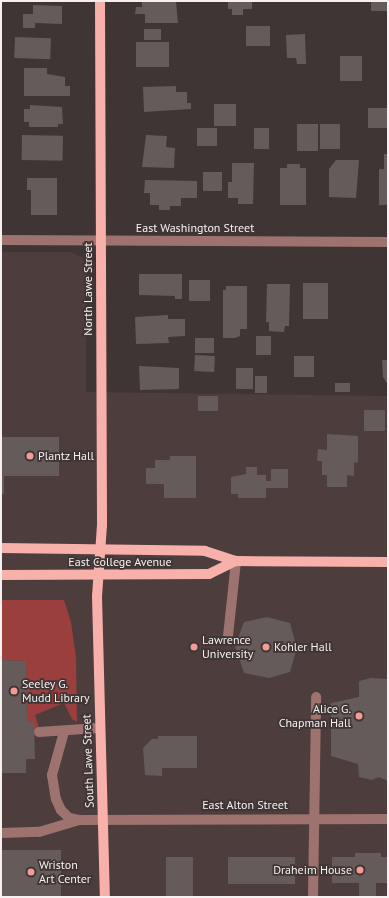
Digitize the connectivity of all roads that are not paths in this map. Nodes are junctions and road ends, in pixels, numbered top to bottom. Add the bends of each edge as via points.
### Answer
1 (100, 1) edge
2 (1, 240) edge
3 (101, 240) junction
4 (388, 242) edge
5 (1, 548) edge
6 (101, 549) junction
7 (236, 562) junction
8 (388, 562) edge
9 (1, 575) edge
10 (98, 576) junction
11 (228, 636) dead end
12 (316, 697) dead end
13 (99, 728) junction
14 (39, 732) dead end
15 (64, 732) junction
16 (314, 818) junction
17 (103, 819) junction
18 (388, 819) edge
19 (79, 820) junction
20 (1, 833) edge
21 (105, 897) edge
22 (313, 897) edge

1 - 3 main road, North Lawe Street
2 - 3 street, East Washington Street
3 - 4 street, East Washington Street
3 - 6 main road, North Lawe Street
5 - 6 main road, East College Avenue
6 - 7 main road, East College Avenue via 205,551
6 - 10 main road, North Lawe Street
7 - 8 main road, East College Avenue
7 - 10 main road, East College Avenue via 209,574
7 - 11 street
9 - 10 main road, East College Avenue
10 - 13 main road, South Lawe Street
12 - 16 street
13 - 15 street
13 - 17 main road, South Lawe Street
14 - 15 street
15 - 19 street via 52,775 53,789 61,810 69,818
16 - 17 street, East Alton Street
16 - 18 street, East Alton Street
16 - 22 street
17 - 19 street, East Alton Street
17 - 21 main road, South Lawe Street
19 - 20 street, East Alton Street via 39,832

